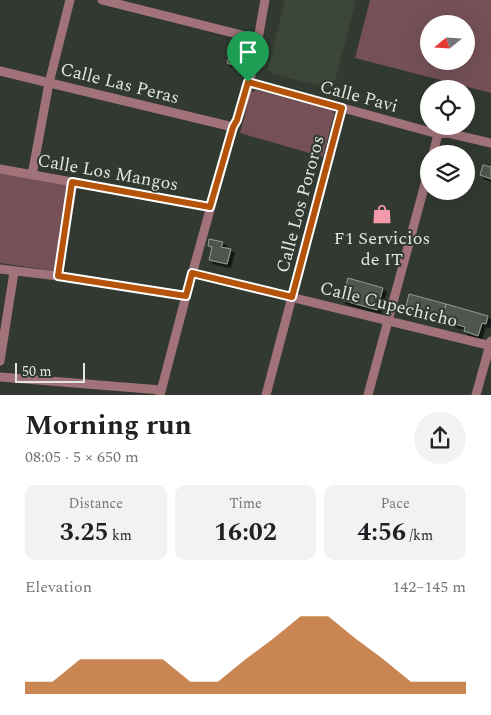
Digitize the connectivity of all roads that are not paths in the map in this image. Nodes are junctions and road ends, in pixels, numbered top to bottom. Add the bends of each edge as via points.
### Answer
1 (70, 0) edge
2 (102, 0) edge
3 (265, 0) edge
4 (257, 39) junction
5 (0, 71) edge
6 (248, 82) junction
7 (49, 83) junction
8 (342, 108) junction
9 (233, 127) junction
10 (420, 129) edge
11 (457, 135) edge
12 (491, 143) edge
13 (0, 169) edge
14 (32, 175) junction
15 (72, 182) junction
16 (421, 200) edge
17 (210, 207) junction
18 (0, 269) edge
19 (14, 272) junction
20 (192, 273) junction
21 (58, 276) junction
22 (186, 296) junction
23 (292, 297) junction
24 (388, 320) junction
25 (491, 344) edge
26 (0, 361) edge
27 (0, 377) edge
28 (161, 392) edge
29 (266, 395) edge
30 (368, 395) edge
31 (476, 395) edge

1 - 7 street
2 - 4 street
3 - 4 street
4 - 6 street
5 - 7 street, Calle Las Peras
6 - 8 street, Calle Pavi
6 - 9 street
7 - 9 street, Calle Las Peras
7 - 14 street
8 - 10 street, Calle Pavi
8 - 23 street, Calle Los Pororos
9 - 17 street
11 - 12 street, Calle Pavi
13 - 14 street, Calle Los Mangos
14 - 15 street, Calle Los Mangos
15 - 17 street, Calle Los Mangos
15 - 21 street
16 - 24 street
17 - 20 street
18 - 19 street
19 - 21 street
19 - 26 street
20 - 22 street
20 - 23 street, Calle Cupechicho
21 - 22 street
22 - 28 street
23 - 24 street, Calle Cupechicho
23 - 29 street, Calle Los Pororos
24 - 25 street, Calle Cupechicho
24 - 30 street
25 - 31 street
27 - 28 street

